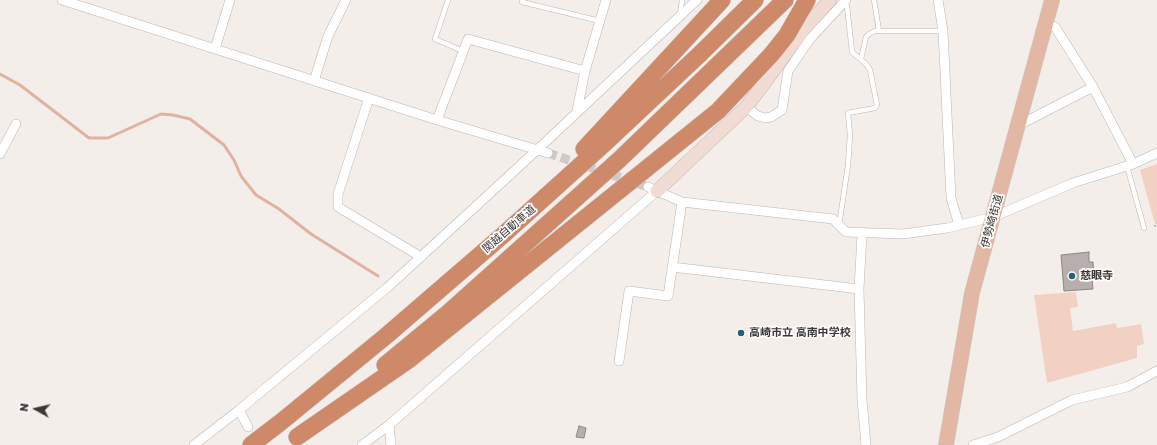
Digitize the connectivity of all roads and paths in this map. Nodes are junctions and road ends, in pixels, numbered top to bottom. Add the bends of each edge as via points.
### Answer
1 (62, 0) edge
2 (230, 0) edge
3 (346, 0) edge
4 (448, 0) edge
5 (523, 0) edge
6 (606, 0) edge
7 (682, 0) edge
8 (697, 0) edge
9 (722, 0) edge
10 (755, 0) edge
11 (785, 0) edge
12 (807, 0) edge
13 (830, 0) edge
14 (874, 0) edge
15 (938, 0) edge
16 (1052, 0) edge
17 (845, 1) edge
18 (680, 16) junction
19 (600, 20) junction
20 (1046, 24) junction
21 (879, 31) junction
22 (943, 32) junction
23 (215, 49) junction
24 (463, 51) junction
25 (861, 59) junction
26 (585, 71) junction
27 (314, 81) junction
28 (1093, 87) junction
29 (369, 98) junction
30 (746, 107) junction
31 (578, 111) junction
32 (437, 120) junction
33 (16, 124) dead end
34 (1017, 126) junction
35 (537, 150) junction
36 (548, 153) tunnel mouth
37 (1157, 153) edge
38 (0, 154) edge
39 (1130, 165) junction
40 (652, 189) junction
41 (682, 202) junction
42 (993, 217) junction
43 (838, 223) junction
44 (960, 225) junction
45 (1154, 226) dead end
46 (1157, 226) edge
47 (1144, 228) dead end
48 (862, 234) junction
49 (503, 235) junction
50 (421, 257) junction
51 (672, 267) junction
52 (860, 289) junction
53 (619, 361) dead end
54 (1157, 371) edge
55 (239, 410) junction
56 (389, 426) junction
57 (248, 427) dead end
58 (292, 441) edge
59 (194, 445) edge
60 (251, 445) edge
61 (362, 445) edge
62 (391, 445) edge
63 (866, 445) edge
64 (946, 445) edge
65 (973, 445) edge

1 - 23 street
2 - 23 street
3 - 27 street via 328,36
4 - 24 lane via 435,39
5 - 19 lane via 522,2
6 - 19 street
7 - 18 lane
8 - 18 street
9 - 49 highway
10 - 49 highway, 関越自動車道 via 604,144
11 - 58 highway, 関越自動車道 via 620,159 530,240 448,313
12 - 58 highway via 787,36 718,112 410,359
13 - 30 street via 803,30
14 - 21 lane
15 - 22 street
16 - 20 main road, 伊勢崎街道
17 - 25 lane via 852,52
17 - 30 street via 810,39 788,71 782,110 765,118
18 - 31 street
19 - 26 street
20 - 28 street via 1055,27
20 - 34 main road, 伊勢崎街道
21 - 22 lane
21 - 25 lane via 866,37
22 - 44 street via 951,198
23 - 27 street
24 - 26 street via 468,39
24 - 32 street
25 - 43 lane via 870,70 877,105 875,108 848,113 848,165
26 - 31 street
27 - 29 street
28 - 34 street
28 - 39 street
29 - 32 street
29 - 50 street via 338,194 338,207
30 - 40 street
31 - 35 street
32 - 35 street
33 - 38 street
34 - 42 main road, 伊勢崎街道
35 - 36 street
35 - 50 street
37 - 39 street
39 - 42 street via 1074,183
39 - 47 lane
40 - 41 street
40 - 56 street
41 - 43 street via 833,219
41 - 51 street
42 - 44 street
42 - 64 main road, 伊勢崎街道 via 972,293
43 - 48 street via 846,232
44 - 48 street via 903,234
45 - 46 path
48 - 52 street
49 - 60 highway, 関越自動車道 via 386,336
50 - 55 street
51 - 52 street
51 - 53 street via 668,296 629,291
52 - 63 street via 862,400
54 - 65 street via 1127,387 1072,400 998,438
55 - 57 street
55 - 59 street
56 - 61 street
56 - 62 street

